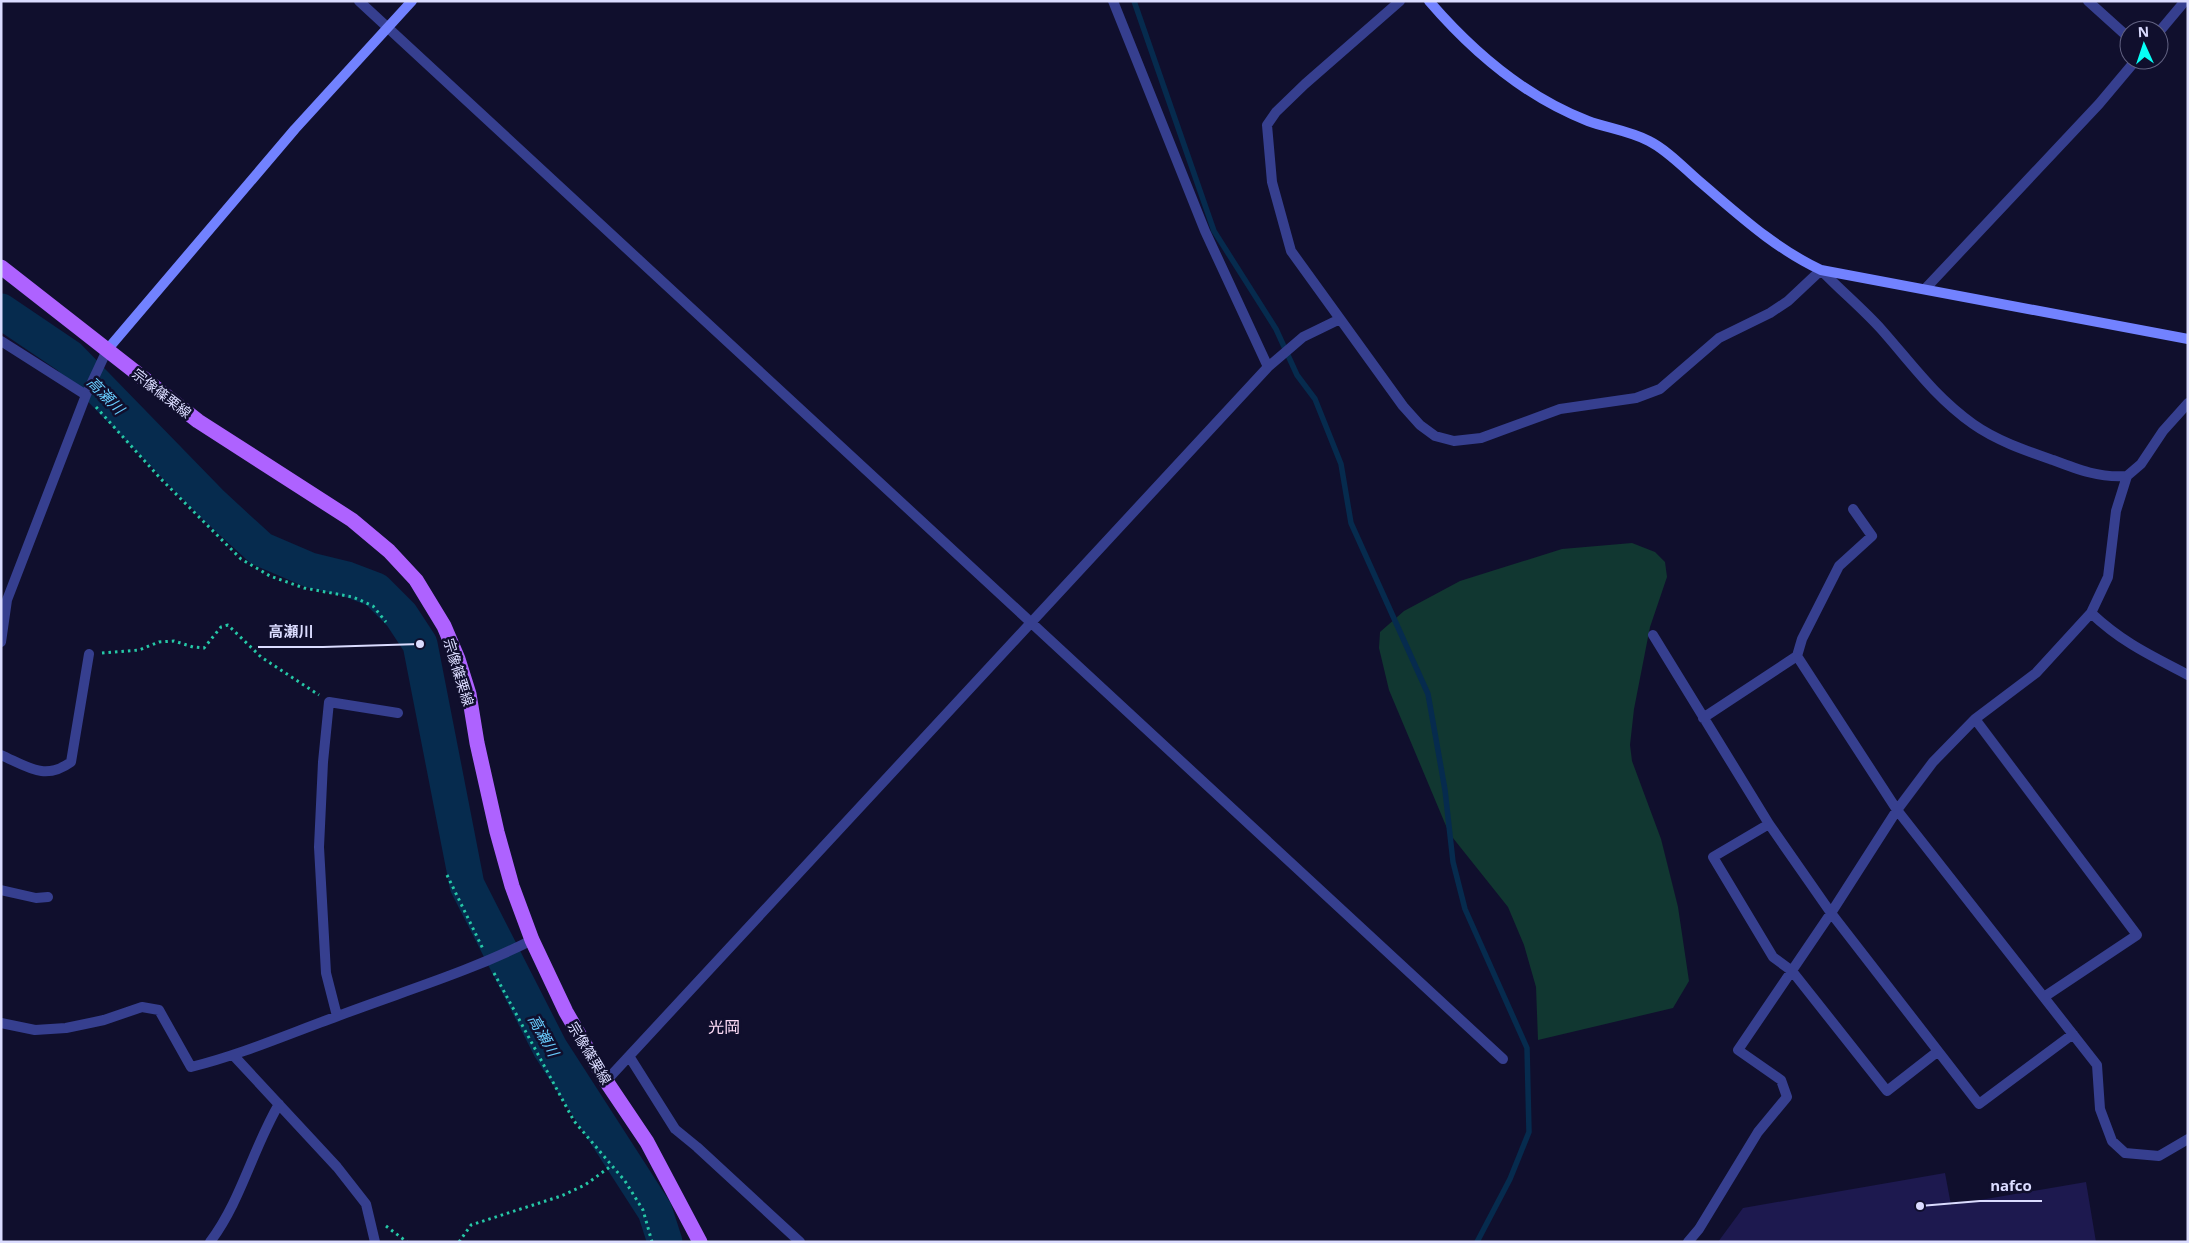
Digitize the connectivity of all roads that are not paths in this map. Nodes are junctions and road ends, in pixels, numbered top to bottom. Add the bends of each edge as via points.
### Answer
1 (359, 1) edge
2 (412, 1) edge
3 (1113, 1) edge
4 (1400, 1) edge
5 (1429, 1) edge
6 (2088, 1) edge
7 (2185, 1) edge
8 (2169, 20) edge
9 (387, 28) junction
10 (2119, 29) edge
11 (2128, 70) edge
12 (1, 267) edge
13 (1820, 270) junction
14 (1925, 289) junction
15 (1340, 319) junction
16 (2188, 340) edge
17 (1, 341) edge
18 (107, 350) junction
19 (1268, 367) junction
20 (88, 392) junction
21 (2188, 403) edge
22 (2127, 476) junction
23 (1853, 509) dead end
24 (4, 600) edge
25 (2092, 612) junction
26 (1032, 622) junction
27 (1653, 635) dead end
28 (1, 642) edge
29 (89, 654) road end
30 (1797, 656) junction
31 (2188, 675) edge
32 (398, 713) dead end
33 (1703, 718) junction
34 (1975, 719) junction
35 (1, 755) edge
36 (1897, 810) junction
37 (1769, 824) junction
38 (1, 890) edge
39 (48, 897) dead end
40 (1832, 913) junction
41 (532, 940) junction
42 (1792, 972) junction
43 (2044, 997) junction
44 (337, 1016) junction
45 (1, 1023) edge
46 (2073, 1034) junction
47 (1937, 1052) junction
48 (234, 1056) junction
49 (629, 1056) junction
50 (1503, 1059) dead end
51 (606, 1081) junction
52 (279, 1104) junction
53 (2188, 1139) edge
54 (210, 1242) edge
55 (375, 1242) edge
56 (700, 1242) edge
57 (800, 1242) edge
58 (1688, 1242) edge

1 - 9 street
2 - 9 street
3 - 19 street via 1205,231
4 - 15 street via 1305,84 1267,125 1272,182 1291,251
5 - 13 street via 1488,61 1536,94 1586,121 1649,141 1758,232 1797,259
6 - 10 street
7 - 8 street
9 - 18 street via 295,129
9 - 26 street
11 - 14 street
12 - 18 main road, 宗像篠栗線
13 - 14 street
13 - 15 street via 1788,301 1719,338 1660,389 1636,398 1560,408 1481,438 1454,441 1435,436 1420,425
13 - 22 street via 1880,328 1916,373 1975,426 2022,449 2075,468 2108,477
14 - 16 street
15 - 19 street via 1302,337
17 - 20 street
18 - 20 street
18 - 41 main road, 宗像篠栗線 via 198,421 352,520 389,551 416,580 444,626 458,659 469,694 476,744 497,832
19 - 26 street
20 - 24 street
21 - 22 street via 2163,431 2141,464
22 - 25 street via 2116,511 2108,577
23 - 30 street via 1872,536 1839,566 1802,639
24 - 28 street
25 - 31 street via 2141,652
25 - 34 street via 2036,673
26 - 49 street
26 - 50 street
27 - 33 street
29 - 35 street via 71,762 59,771 41,773
30 - 33 street
30 - 36 street
32 - 44 street via 330,702 319,847 326,972
33 - 37 street
34 - 36 street via 1933,762
34 - 43 street via 2137,935
36 - 40 street
36 - 43 street
37 - 40 street
37 - 42 street via 1713,857 1774,956
38 - 39 street via 36,898
40 - 42 street
40 - 47 street
41 - 44 street via 488,962
41 - 51 main road, 宗像篠栗線 via 566,1012
42 - 47 street via 1887,1091
42 - 58 street via 1738,1050 1780,1080 1787,1097 1758,1132
43 - 46 street
44 - 48 street
45 - 48 street via 35,1030 66,1028 142,1007 159,1010 191,1067
46 - 47 street via 1978,1104
46 - 53 street via 2097,1065 2100,1109 2112,1142 2126,1153 2159,1156
48 - 52 street
49 - 51 street
49 - 57 street via 675,1129
51 - 56 main road, 宗像篠栗線 via 647,1142
52 - 54 street via 222,1226
52 - 55 street via 366,1204

